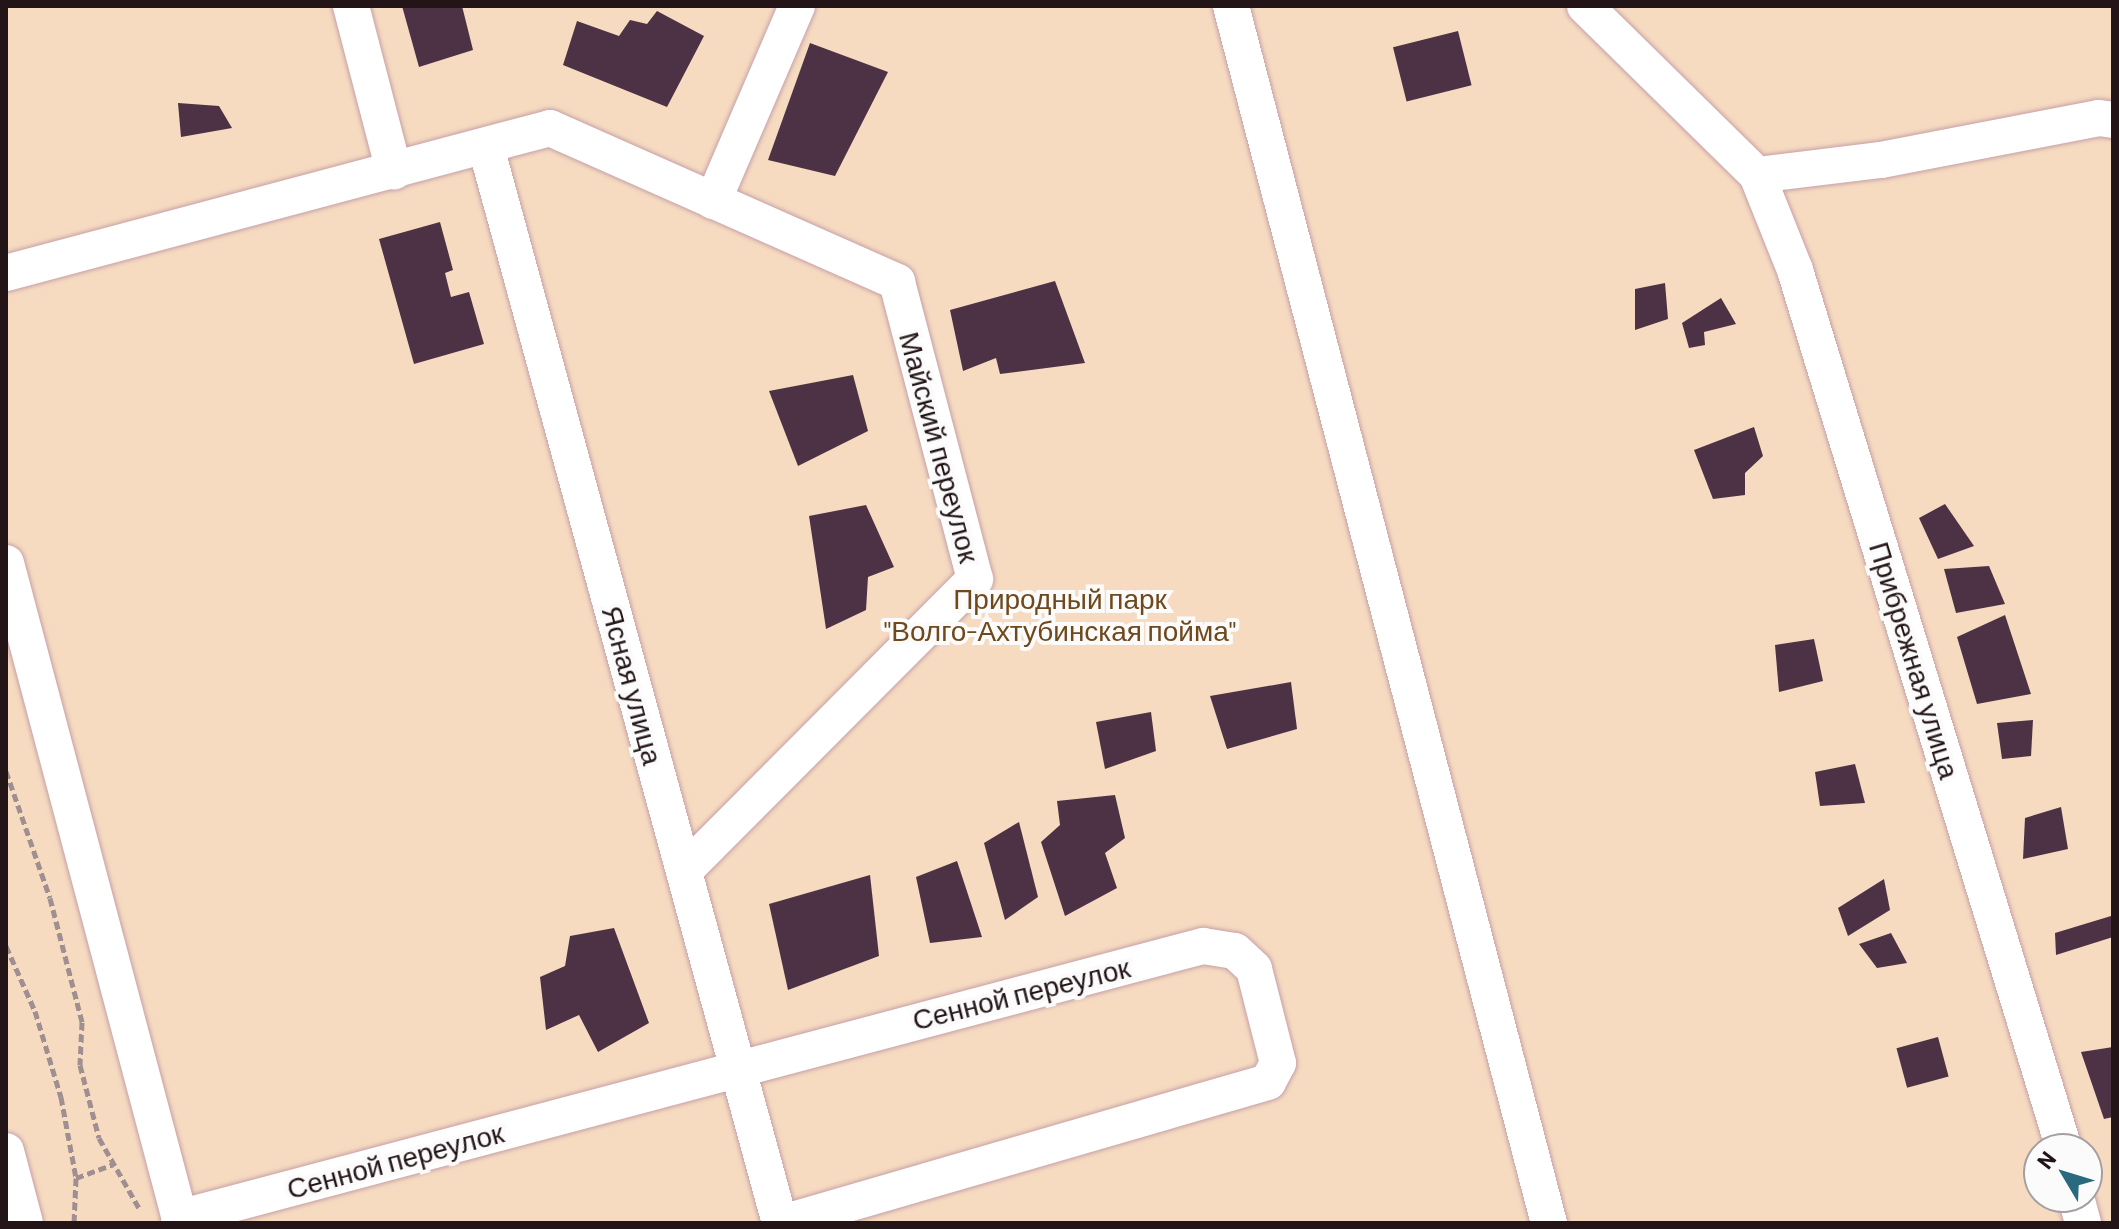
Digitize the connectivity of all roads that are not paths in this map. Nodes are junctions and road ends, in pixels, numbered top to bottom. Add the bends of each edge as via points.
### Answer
1 (351, 6) edge
2 (797, 6) edge
3 (1231, 6) edge
4 (1585, 6) edge
5 (2113, 120) edge
6 (486, 147) junction
7 (394, 171) junction
8 (1757, 175) junction
9 (713, 201) junction
10 (6, 273) edge
11 (6, 563) edge
12 (684, 871) junction
13 (738, 1067) junction
14 (2059, 1133) edge
15 (6, 1151) edge
16 (180, 1221) edge
17 (25, 1223) edge
18 (781, 1223) edge
19 (1549, 1223) edge

1 - 7 street
2 - 9 street
3 - 19 street
4 - 8 street
5 - 8 street via 2099,118 1881,160
6 - 7 street
6 - 9 street, Майский переулок via 550,128
6 - 12 street, Ясная улица
7 - 10 street
8 - 14 street, Прибрежная улица via 1795,270
9 - 12 street, Майский переулок via 897,282 975,579
11 - 16 street
12 - 13 street, Ясная улица
13 - 16 street, Сенной переулок
13 - 18 street, Ясная улица
13 - 18 street, Сенной переулок via 1203,946 1235,951 1254,969 1278,1063 1268,1082
15 - 17 street

